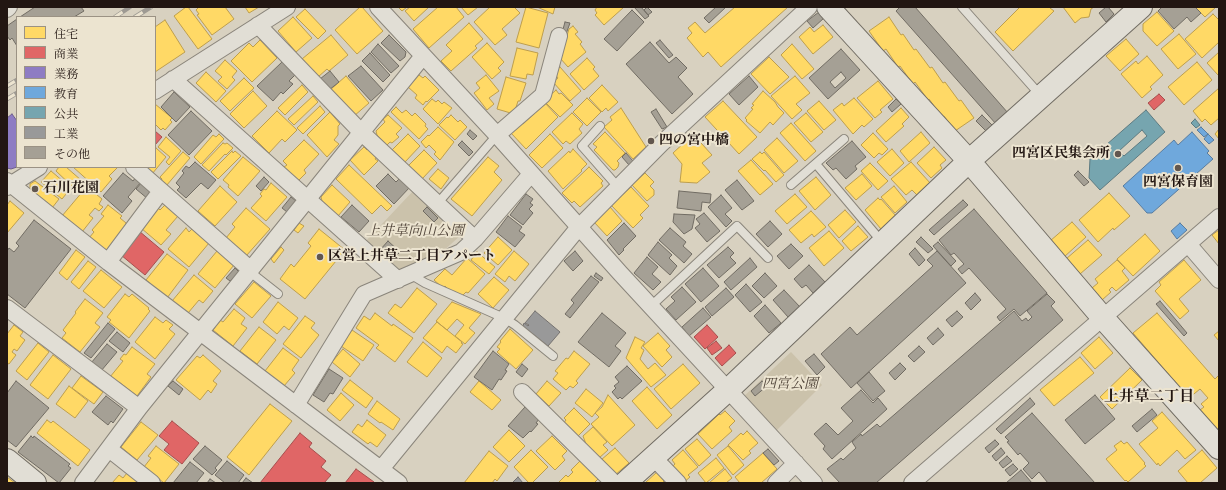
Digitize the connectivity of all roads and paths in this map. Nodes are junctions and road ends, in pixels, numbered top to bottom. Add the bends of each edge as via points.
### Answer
1 (287, 7) edge
2 (378, 7) edge
3 (809, 7) edge
4 (828, 7) edge
5 (962, 7) edge
6 (1141, 7) edge
7 (258, 25) junction
8 (559, 36) dead end
9 (423, 56) junction
10 (173, 79) junction
11 (156, 90) edge
12 (1041, 96) junction
13 (600, 126) dead end
14 (361, 132) junction
15 (497, 135) junction
16 (844, 139) dead end
17 (968, 161) junction
18 (816, 164) junction
19 (37, 168) edge
20 (135, 168) edge
21 (531, 174) junction
22 (8, 184) edge
23 (791, 185) dead end
24 (618, 187) junction
25 (161, 191) junction
26 (308, 200) junction
27 (437, 204) junction
28 (1219, 217) edge
29 (579, 227) junction
30 (475, 238) junction
31 (883, 243) junction
32 (1188, 244) junction
33 (768, 258) dead end
34 (108, 262) junction
35 (250, 271) junction
36 (404, 277) junction
37 (1219, 280) edge
38 (278, 294) dead end
39 (651, 306) junction
40 (7, 308) edge
41 (504, 318) junction
42 (1103, 318) junction
43 (200, 333) junction
44 (553, 356) dead end
45 (728, 390) junction
46 (522, 392) dead end
47 (296, 406) junction
48 (139, 408) junction
49 (1219, 448) edge
50 (109, 449) junction
51 (653, 457) junction
52 (7, 460) edge
53 (796, 463) junction
54 (380, 469) junction
55 (36, 483) edge
56 (83, 483) edge
57 (152, 483) edge
58 (399, 483) edge
59 (614, 483) edge
60 (625, 483) edge
61 (678, 483) edge
62 (776, 483) edge
63 (814, 483) edge
64 (912, 483) edge

1 - 7 street
2 - 9 street
3 - 24 street
4 - 17 street
5 - 12 lane
6 - 12 street
7 - 10 street
7 - 14 street
8 - 15 street via 543,95
9 - 14 street
9 - 15 street
10 - 11 street
10 - 26 street
12 - 17 street
13 - 24 lane via 582,146
14 - 26 street
14 - 27 street
15 - 21 street
15 - 27 lane
16 - 18 lane
17 - 31 street
17 - 42 street
18 - 23 lane
18 - 31 lane
19 - 22 street
20 - 25 street
21 - 29 street
21 - 30 street
22 - 34 street
24 - 29 street
25 - 34 street
25 - 35 street
26 - 35 street
26 - 36 street
27 - 30 street
28 - 32 street
29 - 39 street
29 - 41 street
30 - 36 street via 461,252
31 - 45 street
32 - 37 street
32 - 42 street
33 - 39 lane via 737,226
34 - 43 street
35 - 38 lane
35 - 43 street
36 - 41 lane
36 - 47 street via 364,294
39 - 45 street
40 - 48 street
41 - 44 lane
41 - 54 street
42 - 49 street
42 - 64 street
43 - 47 street
43 - 48 street
45 - 51 street
45 - 53 street
46 - 59 street
47 - 54 street
48 - 50 street
50 - 56 street
50 - 57 street
51 - 60 street
51 - 61 street
52 - 55 street
53 - 62 street
53 - 63 street
54 - 58 street

